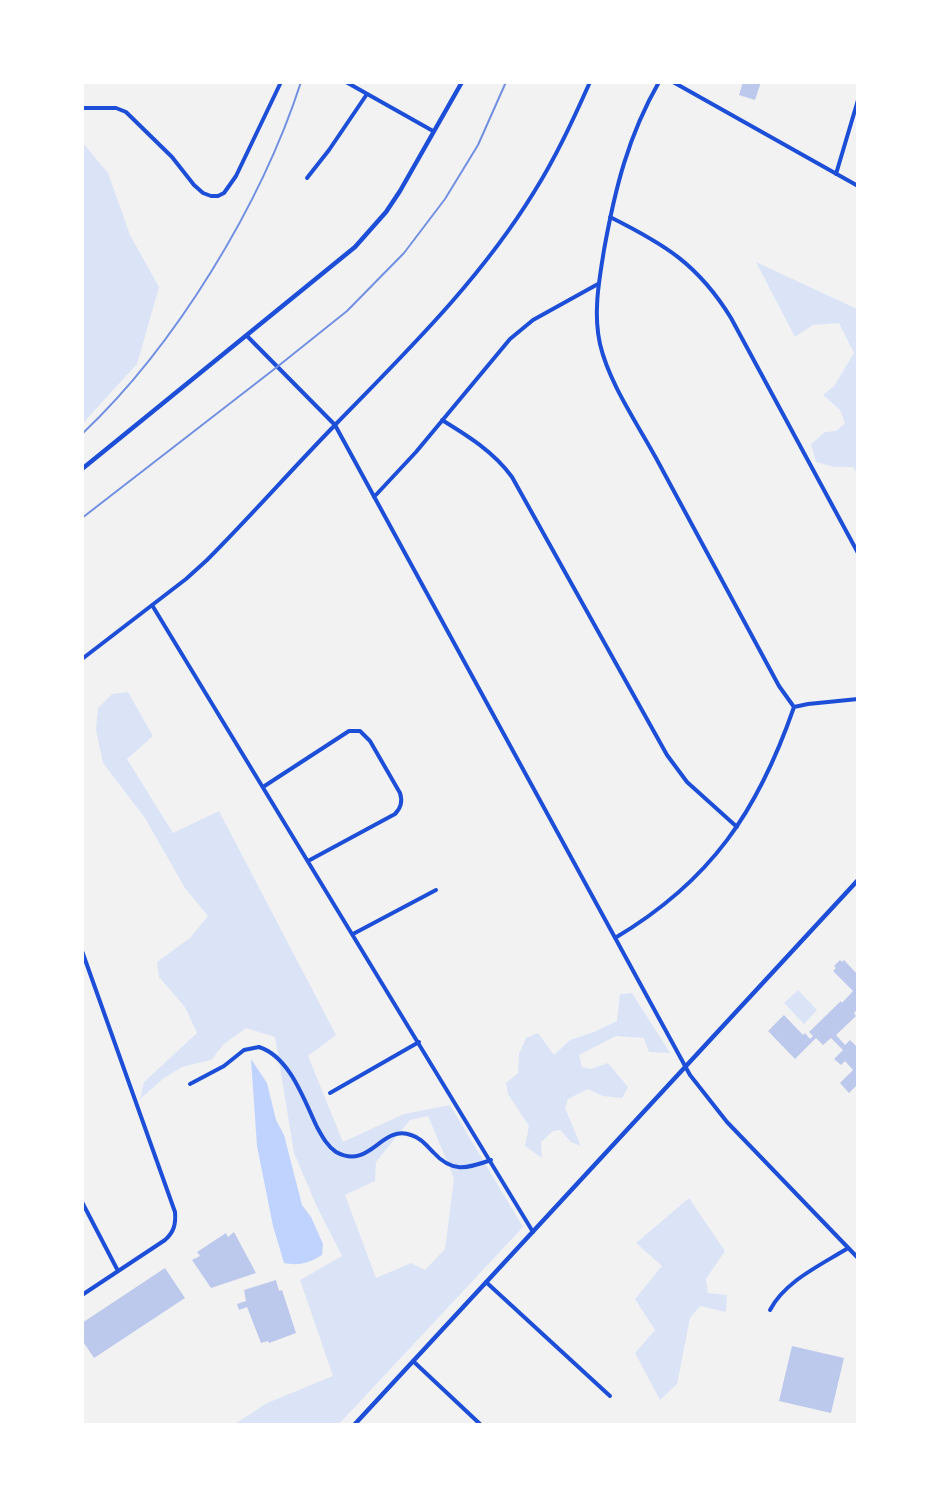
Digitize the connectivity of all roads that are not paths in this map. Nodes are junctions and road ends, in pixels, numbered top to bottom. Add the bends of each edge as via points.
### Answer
1 (281, 82) edge
2 (346, 82) edge
3 (462, 82) edge
4 (590, 82) edge
5 (659, 82) edge
6 (672, 82) edge
7 (367, 94) junction
8 (858, 100) edge
9 (82, 108) edge
10 (434, 131) junction
11 (836, 174) junction
12 (307, 178) dead end
13 (858, 186) edge
14 (610, 217) junction
15 (598, 284) junction
16 (247, 336) junction
17 (442, 420) junction
18 (334, 425) junction
19 (82, 469) edge
20 (374, 497) junction
21 (858, 553) edge
22 (152, 605) junction
23 (82, 659) edge
24 (858, 699) edge
25 (794, 707) junction
26 (263, 787) junction
27 (737, 827) junction
28 (308, 861) junction
29 (858, 880) edge
30 (436, 890) dead end
31 (354, 934) junction
32 (615, 938) junction
33 (82, 951) edge
34 (419, 1042) junction
35 (686, 1066) junction
36 (190, 1084) dead end
37 (330, 1093) dead end
38 (490, 1160) junction
39 (82, 1202) edge
40 (533, 1232) junction
41 (848, 1248) junction
42 (858, 1258) edge
43 (118, 1271) junction
44 (486, 1282) junction
45 (82, 1295) edge
46 (770, 1310) dead end
47 (413, 1361) junction
48 (610, 1396) dead end
49 (355, 1425) edge
50 (480, 1425) edge

1 - 9 street via 236,176 218,196 203,193 194,185 126,112 116,108
2 - 7 street
3 - 10 street
4 - 18 street via 544,175 490,256 434,324
5 - 14 street via 627,151
6 - 11 street
7 - 10 street
7 - 12 street
8 - 11 street
10 - 16 street via 400,191 371,231 338,263
11 - 13 street
14 - 15 street
14 - 21 street via 665,246 713,291
15 - 17 street via 520,329
15 - 25 street via 599,334 610,372 779,686
16 - 18 street
16 - 19 street
17 - 20 street
17 - 27 street via 488,451 512,477 667,755 687,782
18 - 20 street
18 - 22 street via 207,560
20 - 32 street
22 - 23 street
22 - 26 street
24 - 25 street
25 - 27 street via 756,796
26 - 28 street
26 - 28 street via 349,731 360,731 370,741 400,794 400,808
27 - 32 street via 681,891
28 - 31 street
29 - 35 street
30 - 31 street
31 - 34 street
32 - 35 street
33 - 43 street via 175,1212 176,1224 170,1236
34 - 37 street
34 - 38 street
35 - 40 street
35 - 41 street via 727,1122
36 - 38 street via 244,1050 259,1047 286,1068 324,1140 336,1152 364,1155 386,1138 402,1133 420,1139 452,1166 469,1167
38 - 40 street
39 - 43 street
40 - 44 street
41 - 42 street
41 - 46 street via 788,1287
43 - 45 street
44 - 47 street
44 - 48 street
47 - 49 street
47 - 50 street

